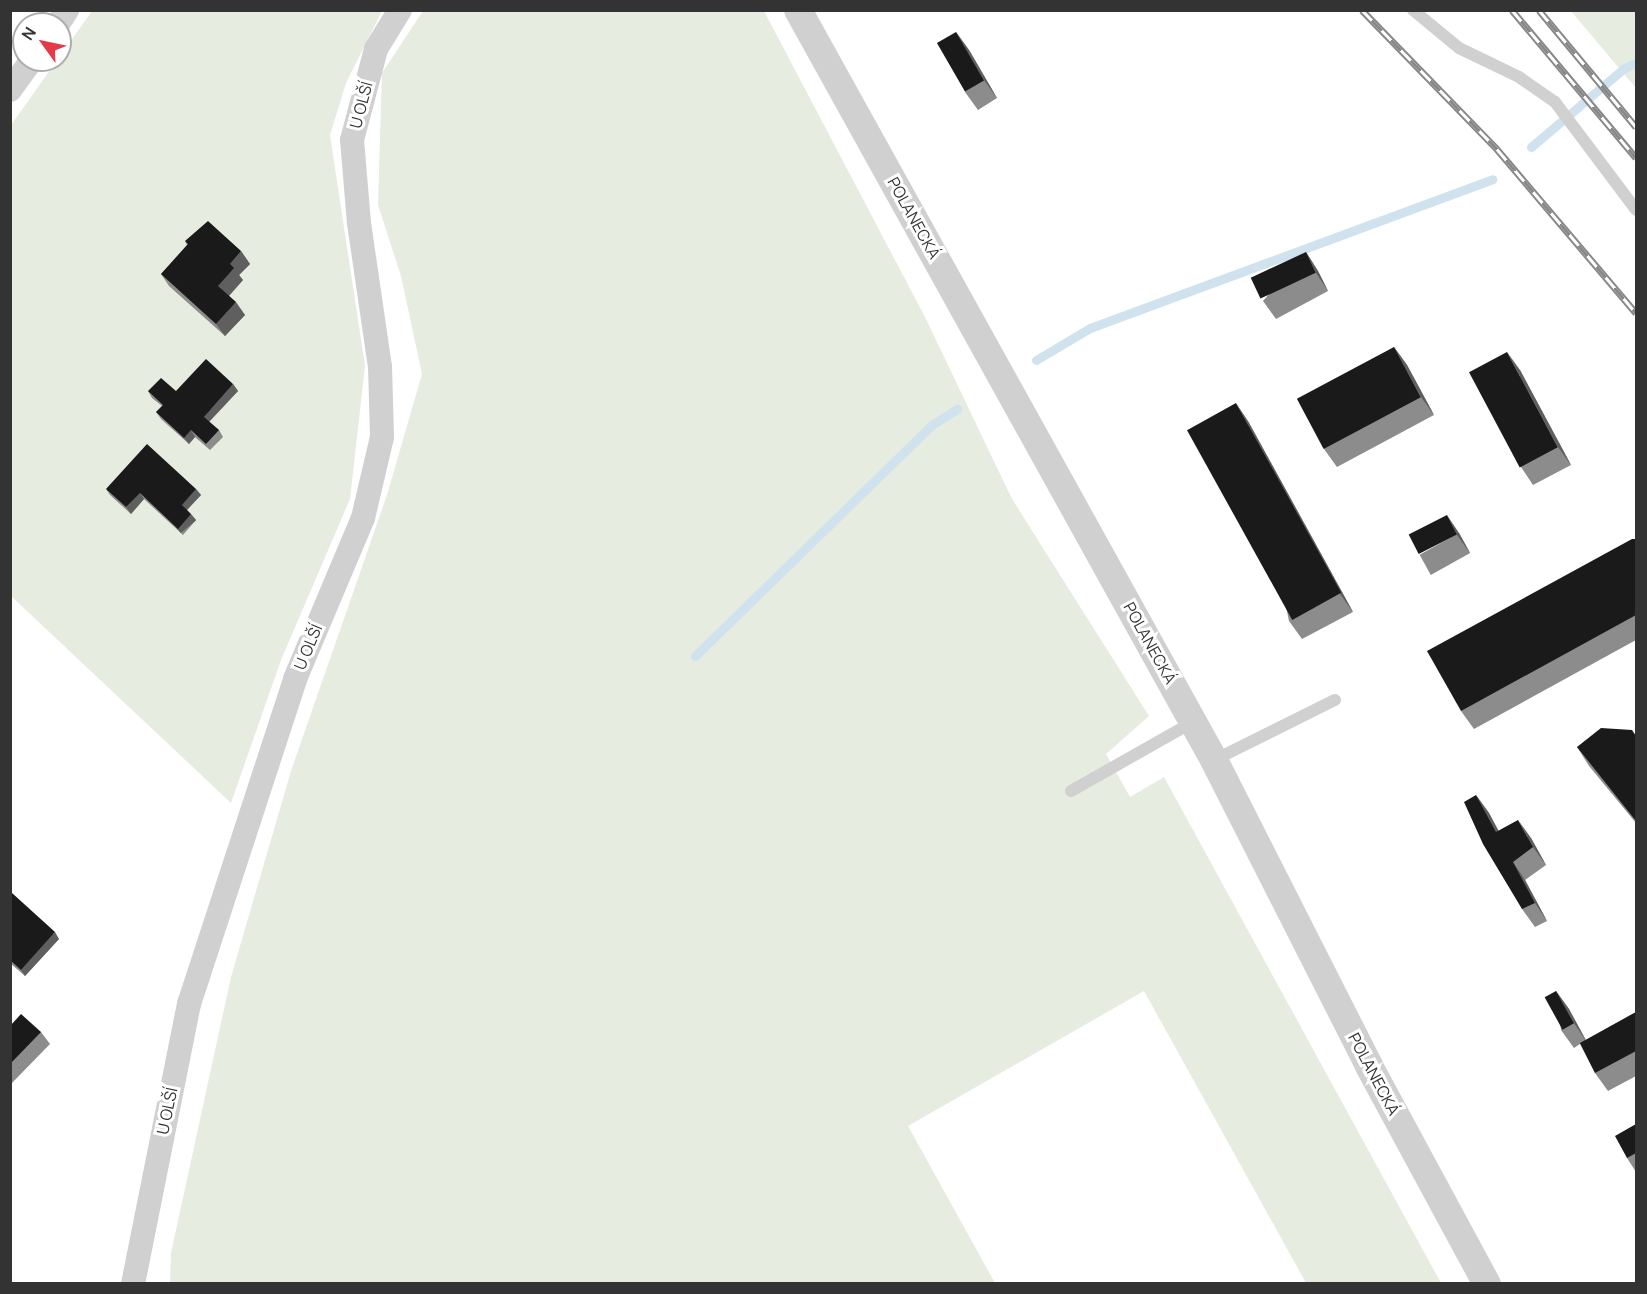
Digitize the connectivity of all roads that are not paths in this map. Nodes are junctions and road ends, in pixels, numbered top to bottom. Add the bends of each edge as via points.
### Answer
1 (400, 10) edge
2 (798, 10) edge
3 (1413, 10) edge
4 (23, 72) edge
5 (10, 90) edge
6 (1636, 210) edge
7 (1335, 700) dead end
8 (1193, 722) junction
9 (1214, 760) junction
10 (1071, 791) dead end
11 (133, 1284) edge
12 (1487, 1284) edge

1 - 11 street, U OLŠÍ via 376,49 352,140 359,223 380,367 381,437 363,518 295,679 189,1004
2 - 8 street, POLANECKÁ
3 - 6 lane via 1459,48 1519,77 1555,102
4 - 5 street
7 - 9 lane
8 - 9 street, POLANECKÁ
8 - 10 lane
9 - 12 street, POLANECKÁ via 1369,1066

